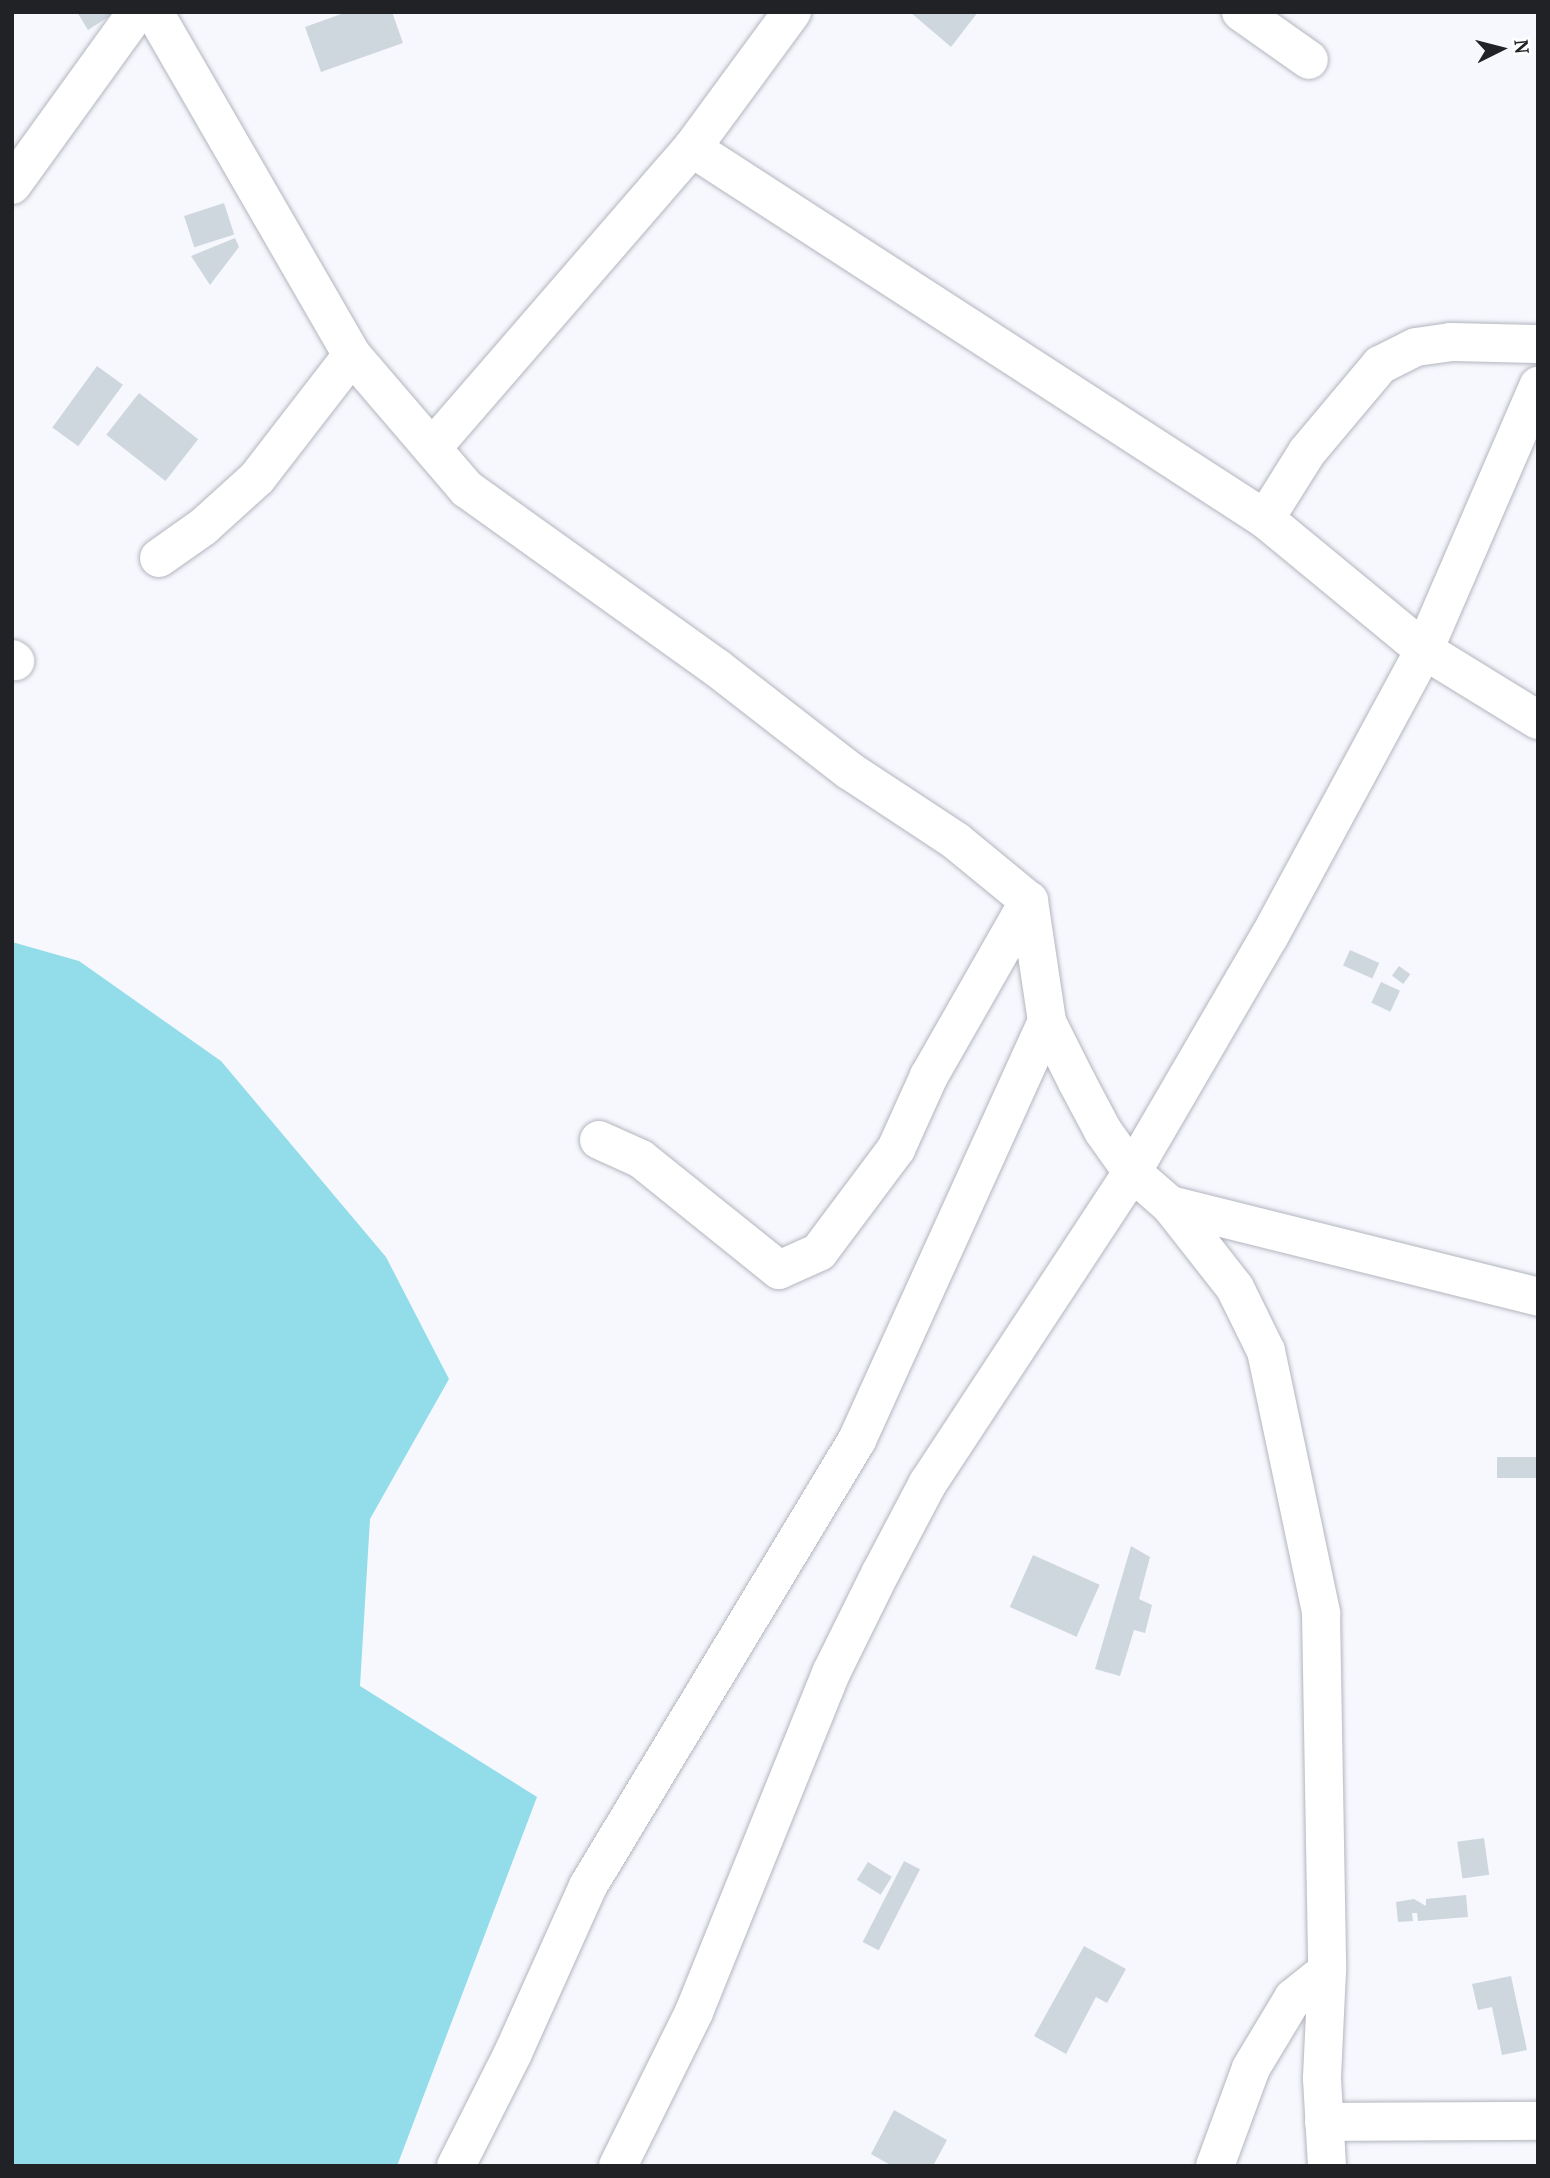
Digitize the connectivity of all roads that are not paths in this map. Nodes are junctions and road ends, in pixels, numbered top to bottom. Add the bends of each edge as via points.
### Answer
1 (136, 12) edge
2 (154, 12) edge
3 (792, 12) edge
4 (1241, 12) edge
5 (1309, 60) dead end
6 (692, 148) junction
7 (12, 185) edge
8 (1538, 344) edge
9 (352, 355) junction
10 (1538, 386) edge
11 (432, 448) junction
12 (1265, 519) junction
13 (159, 558) dead end
14 (1424, 650) junction
15 (1538, 720) edge
16 (1029, 901) junction
17 (1047, 1022) junction
18 (599, 1140) dead end
19 (1132, 1172) junction
20 (1170, 1205) junction
21 (1538, 1297) edge
22 (1326, 1971) junction
23 (1538, 2121) edge
24 (1324, 2122) junction
25 (456, 2166) edge
26 (618, 2166) edge
27 (1215, 2166) edge
28 (1327, 2166) edge

1 - 7 street
2 - 9 street
3 - 6 street
4 - 5 street
6 - 11 street
6 - 12 street
8 - 12 street via 1416,347 1380,365 1307,452
9 - 11 street
9 - 13 street via 257,478 203,527
10 - 14 street
11 - 16 street via 467,489 717,668 850,771 956,841
12 - 14 street
14 - 15 street
14 - 19 street via 1269,937
16 - 17 street
16 - 18 street via 929,1076 896,1149 819,1252 779,1270 641,1159
17 - 19 street via 1103,1131
17 - 25 street via 858,1440 588,1886
19 - 20 street
19 - 26 street via 928,1483 881,1572 831,1673 694,2012
20 - 21 street
20 - 22 street via 1234,1288 1266,1351 1287,1443 1321,1613
22 - 24 street
22 - 27 street via 1293,1997 1251,2068
23 - 24 street
24 - 28 street

